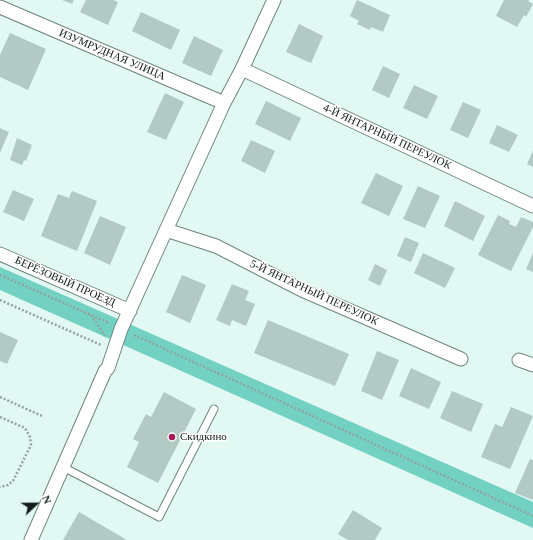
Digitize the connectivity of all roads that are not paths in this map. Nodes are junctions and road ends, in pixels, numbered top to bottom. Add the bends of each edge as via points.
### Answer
1 (274, 0) edge
2 (0, 6) edge
3 (242, 69) junction
4 (224, 103) junction
5 (533, 206) edge
6 (166, 230) junction
7 (0, 254) edge
8 (130, 311) junction
9 (461, 359) dead end
10 (519, 360) dead end
11 (533, 366) edge
12 (214, 409) dead end
13 (63, 467) junction
14 (31, 540) edge

1 - 3 street
2 - 4 street, ИЗУМРУДНАЯ УЛИЦА
3 - 4 street
3 - 5 street, 4-Й ЯНТАРНЫЙ ПЕРЕУЛОК
4 - 6 street
6 - 8 street
6 - 9 street, 5-Й ЯНТАРНЫЙ ПЕРЕУЛОК via 216,246 302,290
7 - 8 street, БЕРЁЗОВЫЙ ПРОЕЗД
8 - 13 street
10 - 11 street
12 - 13 lane via 159,517
13 - 14 street

